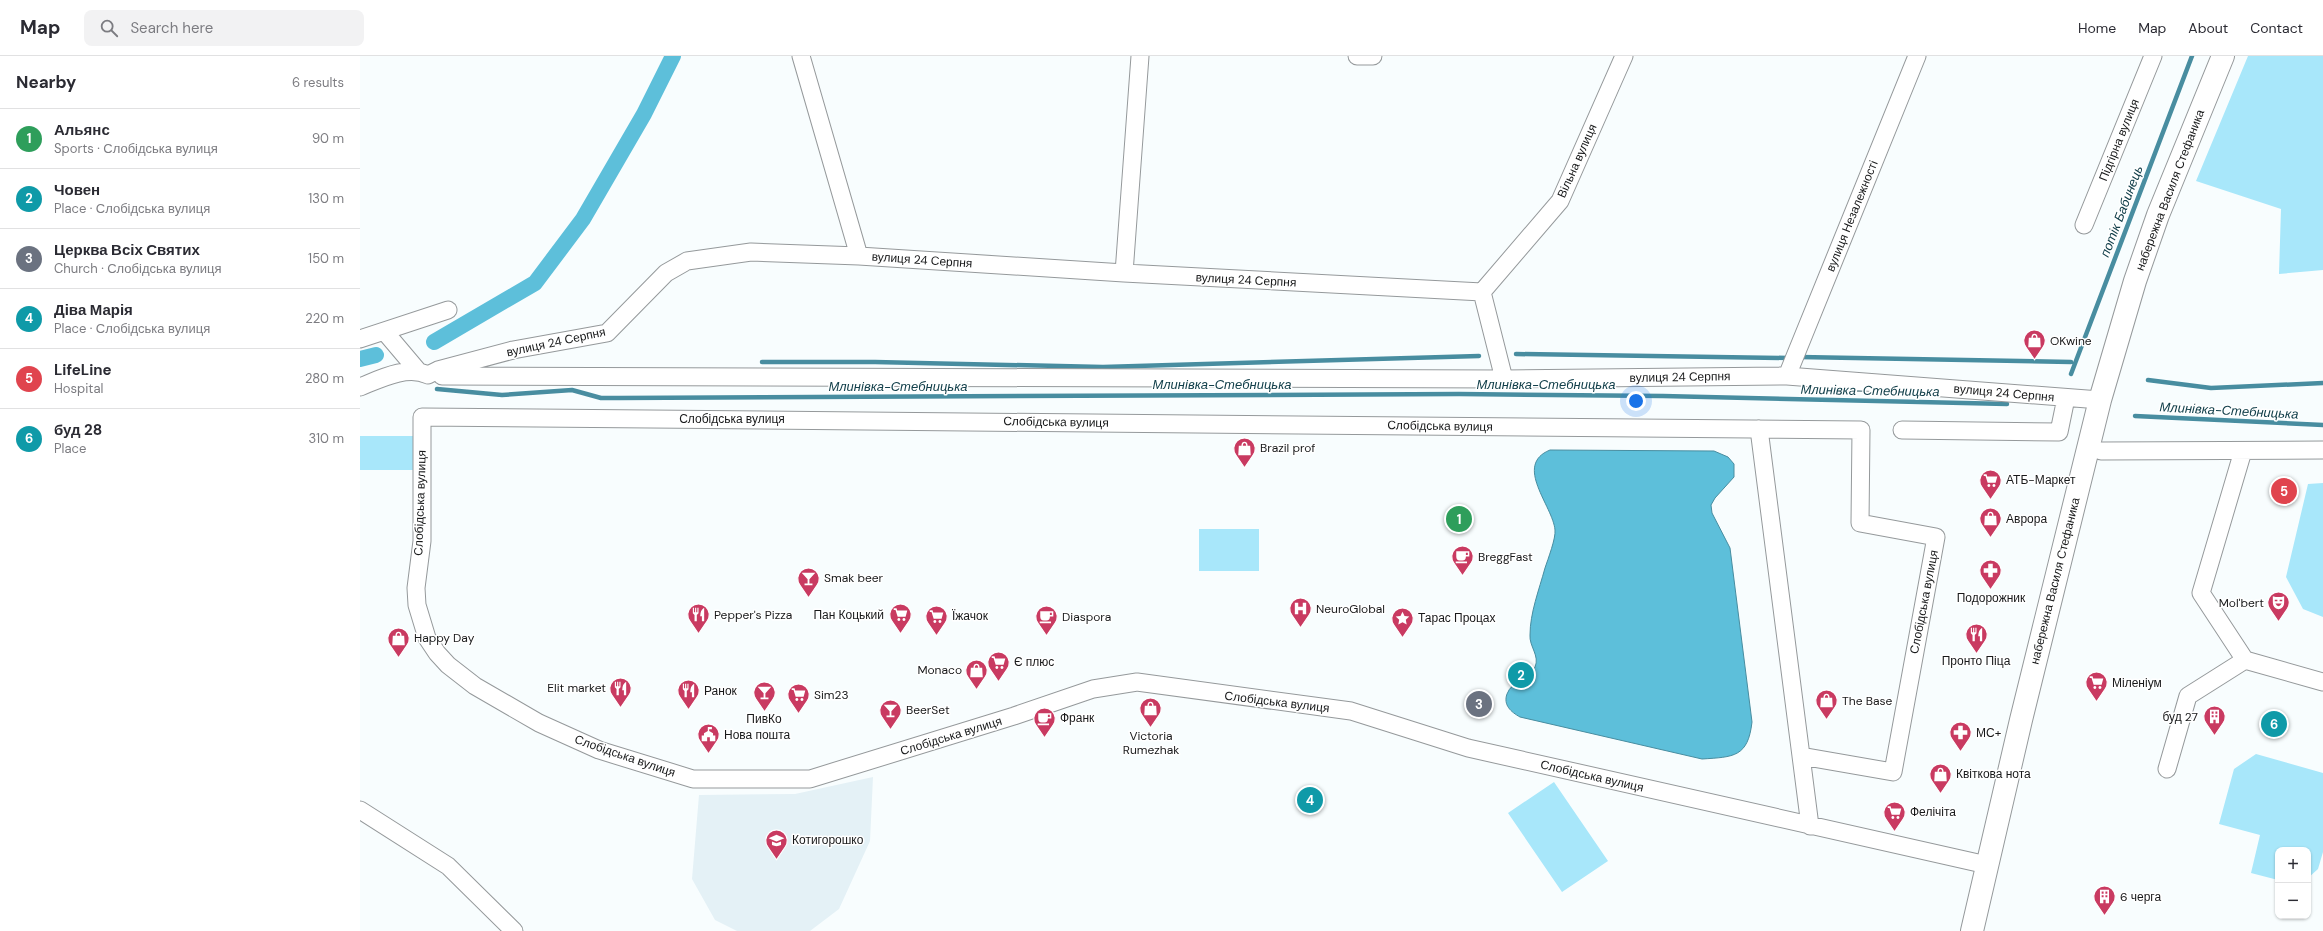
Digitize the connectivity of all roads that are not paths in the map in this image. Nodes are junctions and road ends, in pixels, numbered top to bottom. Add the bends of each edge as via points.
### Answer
1 (801, 56) edge
2 (1140, 56) edge
3 (1357, 56) edge
4 (1373, 56) edge
5 (1624, 56) edge
6 (1917, 56) edge
7 (2153, 56) edge
8 (2223, 56) edge
9 (2084, 225) dead end
10 (859, 256) junction
11 (1124, 273) junction
12 (1482, 292) junction
13 (448, 310) dead end
14 (385, 332) junction
15 (360, 339) edge
16 (423, 373) junction
17 (1787, 376) junction
18 (1504, 379) junction
19 (360, 387) edge
20 (2066, 398) junction
21 (2100, 400) junction
22 (1759, 429) junction
23 (1902, 430) dead end
24 (2323, 450) edge
25 (2101, 451) dead end
26 (2243, 451) junction
27 (2245, 660) junction
28 (2323, 682) edge
29 (1801, 756) junction
30 (2167, 768) dead end
31 (360, 810) edge
32 (1810, 826) junction
33 (1987, 865) junction
34 (514, 931) edge
35 (1972, 931) edge

1 - 10 street
2 - 11 street
3 - 4 street
5 - 12 street, Вільна вулиця via 1560,201
6 - 17 street, вулиця Незалежності
7 - 9 street, Підгірна вулиця
8 - 21 main road, набережна Василя Стефаника via 2158,214 2135,281
10 - 11 street, вулиця 24 Серпня
10 - 16 street, вулиця 24 Серпня via 751,252 687,261 666,273 607,332 513,350
11 - 12 street, вулиця 24 Серпня
12 - 18 street
13 - 14 street
14 - 15 street
14 - 16 street
16 - 18 street, вулиця 24 Серпня
16 - 19 street, вулиця 24 Серпня via 388,376
17 - 18 street, вулиця 24 Серпня
17 - 20 street, вулиця 24 Серпня
20 - 21 street, вулиця 24 Серпня
20 - 23 street via 2059,432
21 - 33 main road, набережна Василя Стефаника
22 - 29 street
22 - 29 street, Слобідська вулиця via 1861,430 1860,523 1936,537 1893,772
22 - 32 street, Слобідська вулиця via 422,417 422,541 416,588 417,605 425,633 437,653 475,686 539,722 592,747 693,779 810,779 1093,689 1137,682 1351,711 1468,748
24 - 26 street
25 - 26 street
26 - 27 street via 2201,593
27 - 28 street
27 - 30 street via 2188,696
29 - 32 street
31 - 34 street via 448,866
32 - 33 street, Слобідська вулиця
33 - 35 main road, набережна Василя Стефаника

